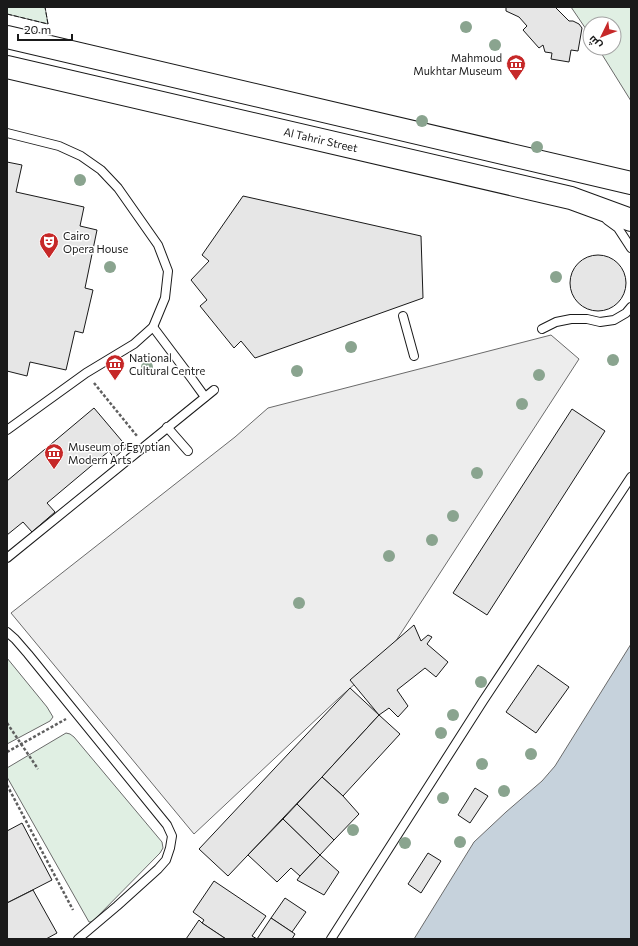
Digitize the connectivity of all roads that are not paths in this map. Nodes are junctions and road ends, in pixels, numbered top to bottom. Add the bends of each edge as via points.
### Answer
1 (7, 37) edge
2 (7, 67) edge
3 (7, 133) edge
4 (631, 183) edge
5 (571, 198) junction
6 (631, 220) edge
7 (631, 248) edge
8 (631, 307) edge
9 (403, 316) dead end
10 (153, 327) junction
11 (542, 329) dead end
12 (414, 356) dead end
13 (214, 390) dead end
14 (205, 397) junction
15 (167, 427) junction
16 (7, 430) edge
17 (188, 451) dead end
18 (631, 477) edge
19 (7, 558) edge
20 (7, 632) edge
21 (78, 939) edge
22 (332, 939) edge

1 - 4 main road
2 - 5 main road, Al Tahrir Street
3 - 10 lane via 59,146 81,156 101,170 118,188 158,245 168,271 165,298
5 - 6 main road, Al Tahrir Street
5 - 7 lane via 618,228
8 - 11 lane via 614,320 600,322 571,319 556,322
9 - 12 lane
10 - 14 lane
10 - 16 lane via 134,344 86,373
13 - 14 lane
14 - 15 lane
15 - 17 lane
15 - 19 lane
18 - 22 lane via 483,701
20 - 21 lane via 167,825 172,836 166,860 158,869

